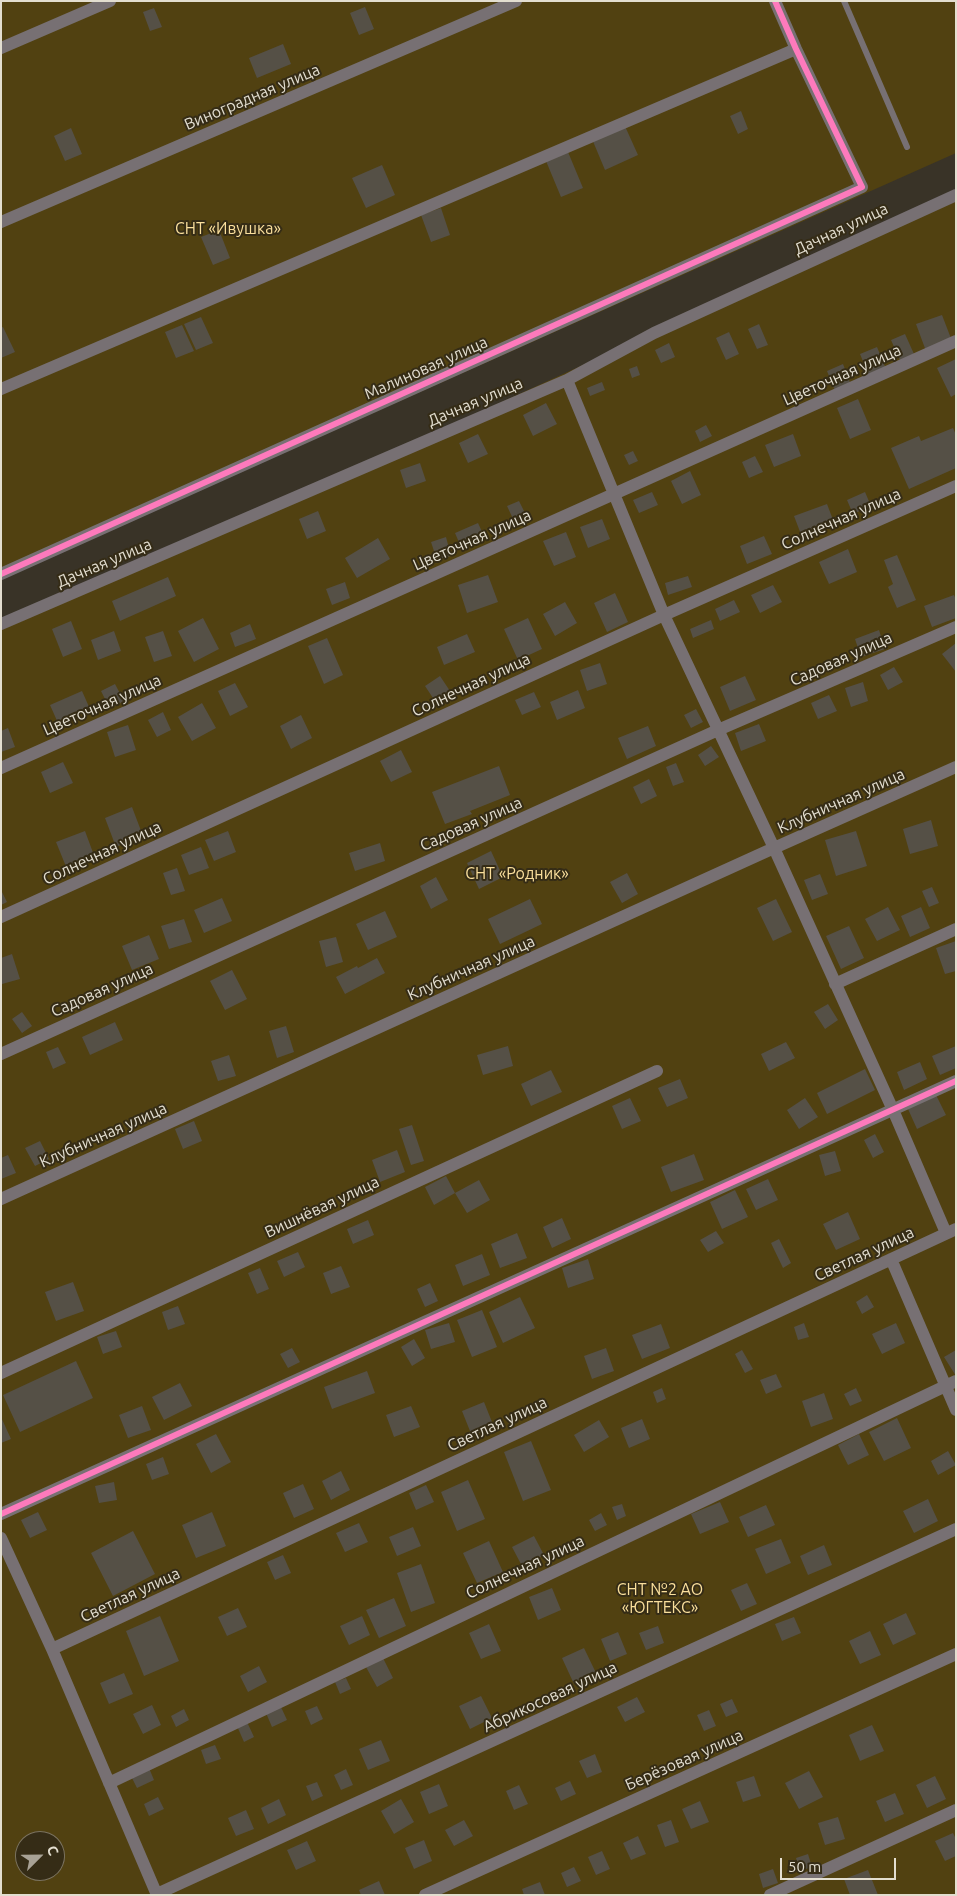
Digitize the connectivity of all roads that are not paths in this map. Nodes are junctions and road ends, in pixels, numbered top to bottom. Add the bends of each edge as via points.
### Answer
1 (110, 1) edge
2 (516, 1) edge
3 (775, 1) edge
4 (844, 1) edge
5 (1, 48) edge
6 (796, 49) junction
7 (907, 147) dead end
8 (956, 195) edge
9 (1, 222) edge
10 (956, 341) edge
11 (567, 380) junction
12 (1, 389) edge
13 (956, 486) edge
14 (614, 495) junction
15 (1, 574) edge
16 (664, 615) junction
17 (1, 624) edge
18 (956, 627) edge
19 (718, 730) junction
20 (1, 768) edge
21 (956, 768) edge
22 (774, 848) junction
23 (1, 917) edge
24 (956, 929) edge
25 (835, 984) junction
26 (1, 1054) edge
27 (656, 1071) dead end
28 (956, 1081) edge
29 (893, 1110) junction
30 (1, 1199) edge
31 (951, 1231) edge
32 (891, 1259) junction
33 (1, 1373) edge
34 (950, 1384) edge
35 (956, 1410) edge
36 (1, 1514) edge
37 (956, 1529) edge
38 (1, 1538) edge
39 (52, 1649) junction
40 (956, 1654) edge
41 (109, 1783) junction
42 (956, 1810) edge
43 (157, 1894) edge
44 (425, 1895) edge
45 (770, 1895) edge

1 - 5 street
2 - 9 street, Виноградная улица
3 - 6 street
4 - 7 lane
6 - 12 street
6 - 15 street, Малиновая улица via 862,187
8 - 11 street, Дачная улица via 654,333
10 - 14 street, Цветочная улица
11 - 14 street
11 - 17 street, Дачная улица
13 - 16 street, Солнечная улица
14 - 16 street
14 - 20 street, Цветочная улица
16 - 19 street
16 - 23 street, Солнечная улица
18 - 19 street, Садовая улица
19 - 22 street
19 - 26 street, Садовая улица
21 - 22 street, Клубничная улица
22 - 25 street
22 - 30 street, Клубничная улица
24 - 25 street
25 - 29 street
27 - 33 street, Вишнёвая улица
28 - 29 street
29 - 31 street
29 - 36 street
31 - 32 street, Светлая улица
32 - 34 street
32 - 39 street, Светлая улица
34 - 35 street
34 - 41 street, Солнечная улица
37 - 43 street, Абрикосовая улица
38 - 39 street
39 - 41 street
40 - 44 street, Берёзовая улица
41 - 43 street
42 - 45 street

